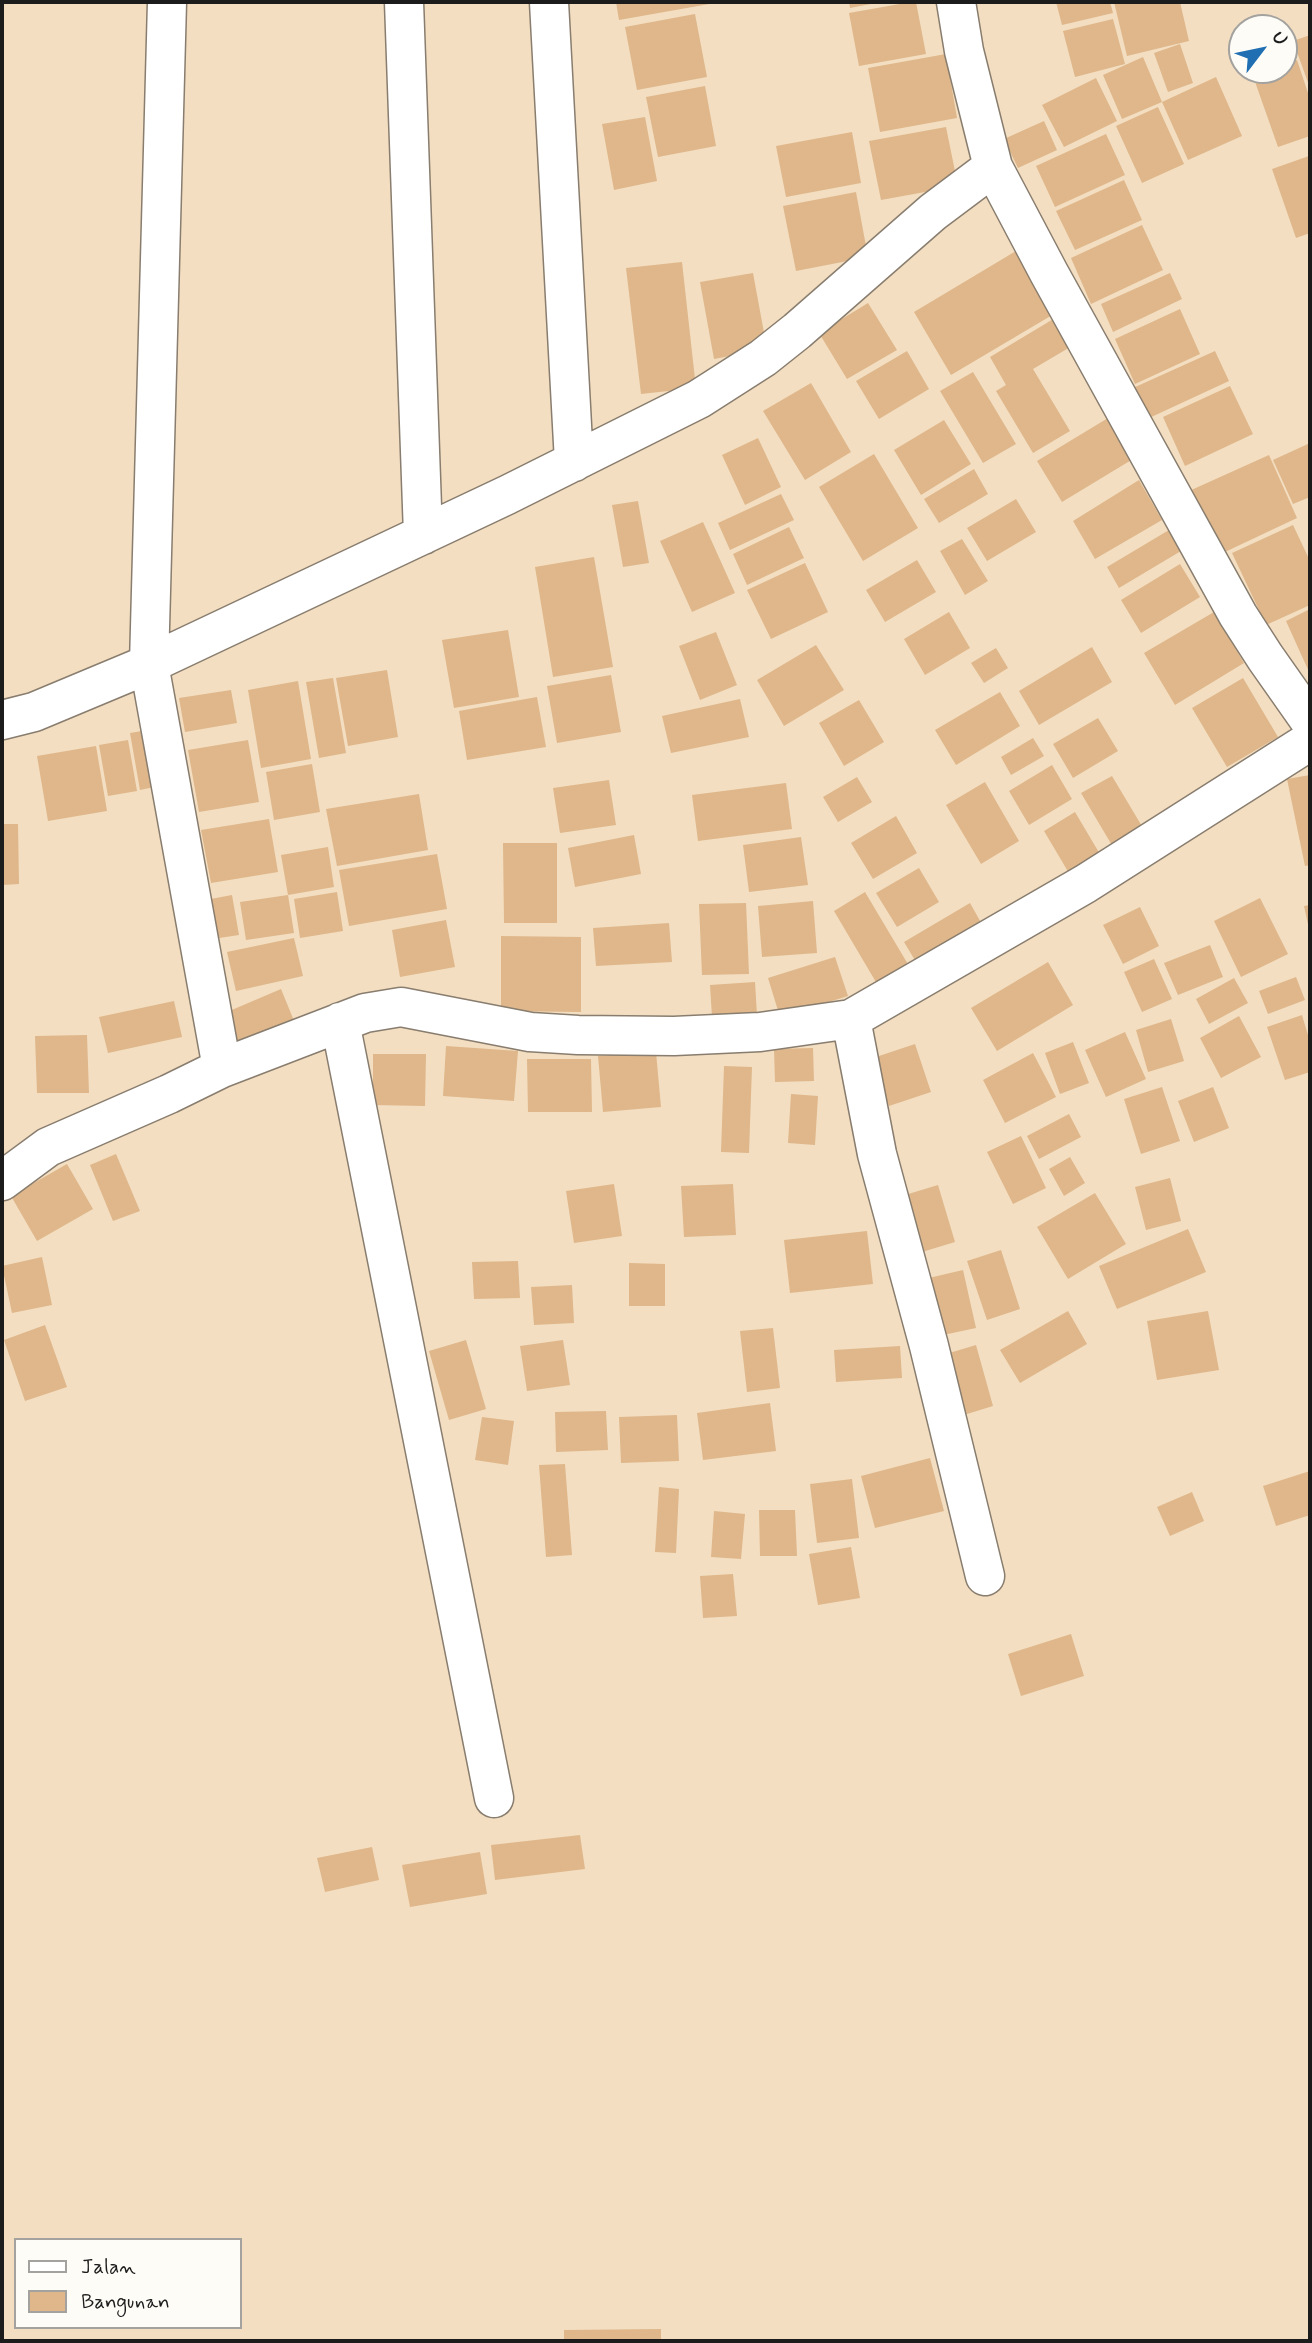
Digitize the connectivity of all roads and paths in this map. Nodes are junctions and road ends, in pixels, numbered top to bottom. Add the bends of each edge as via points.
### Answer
1 (167, 2) edge
2 (404, 2) edge
3 (549, 2) edge
4 (956, 2) edge
5 (993, 167) junction
6 (574, 462) junction
7 (424, 535) junction
8 (149, 664) junction
9 (2, 720) edge
10 (1310, 721) edge
11 (1310, 741) edge
12 (851, 1019) junction
13 (340, 1022) junction
14 (222, 1068) junction
15 (2, 1181) edge
16 (985, 1576) dead end
17 (494, 1798) dead end

1 - 8 street
2 - 7 street
3 - 6 street
4 - 5 street
5 - 6 street via 933,212 763,358 699,399
5 - 10 street via 1238,615
6 - 7 street
7 - 8 street
8 - 9 street via 34,712
8 - 14 street
11 - 12 street via 1085,884
12 - 13 street via 761,1032 674,1036 530,1032 401,1007
12 - 16 street via 877,1154
13 - 14 street
13 - 17 street
14 - 15 street via 48,1147

